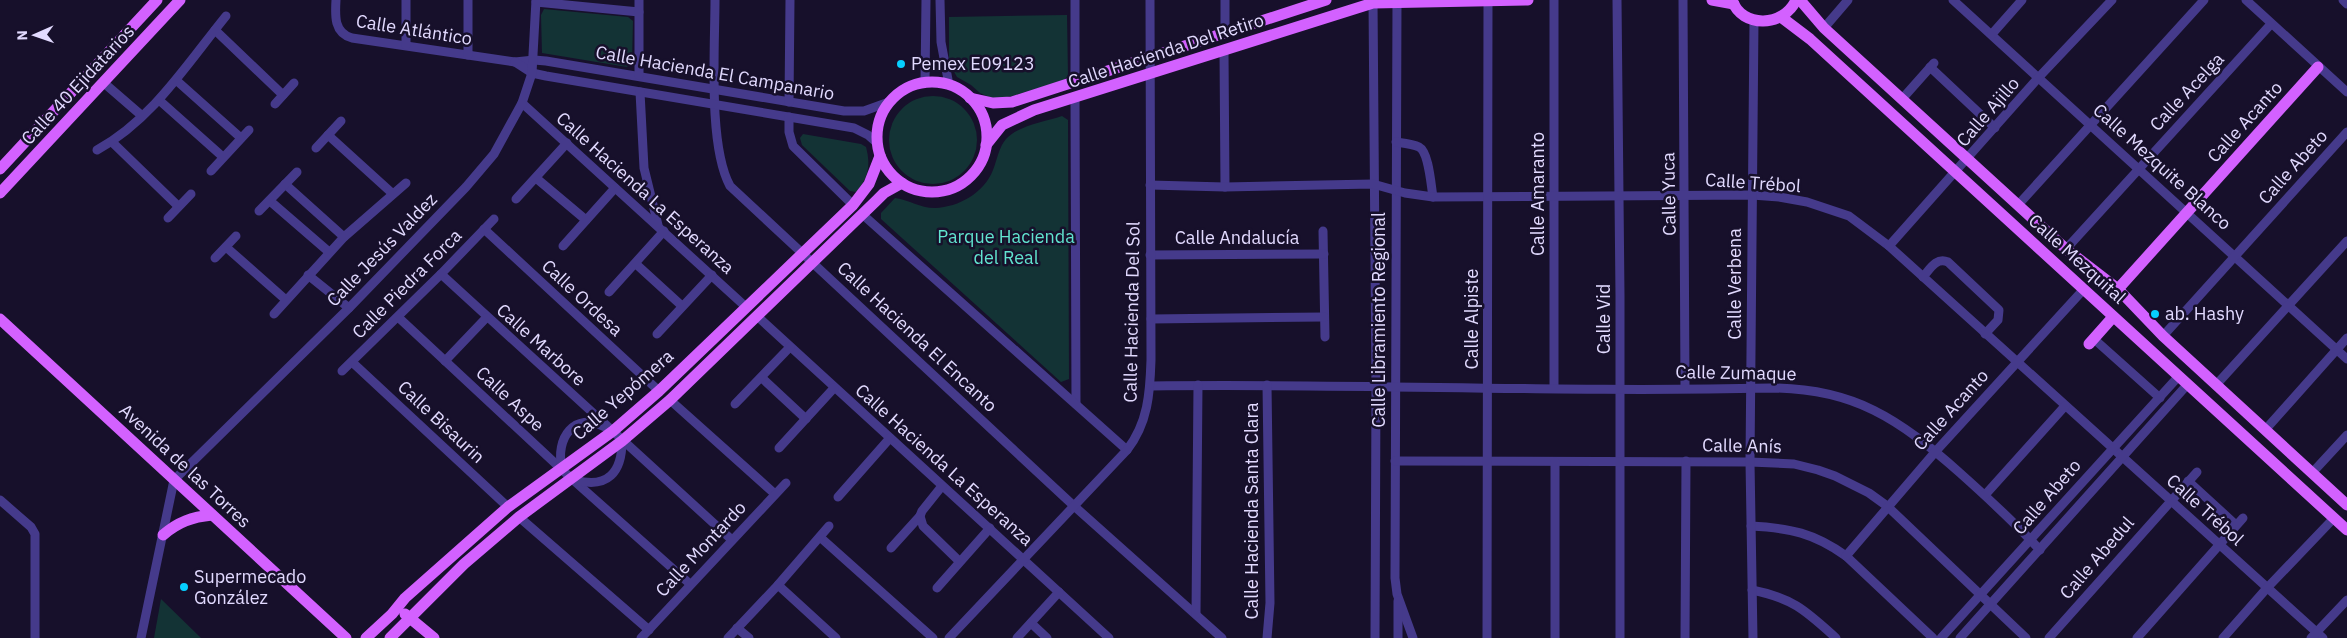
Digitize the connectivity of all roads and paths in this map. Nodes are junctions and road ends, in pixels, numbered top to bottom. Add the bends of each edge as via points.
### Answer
1 (157, 0) edge
2 (180, 0) edge
3 (336, 0) edge
4 (406, 0) edge
5 (468, 0) edge
6 (639, 0) edge
7 (715, 0) edge
8 (790, 0) edge
9 (926, 0) edge
10 (940, 0) edge
11 (1075, 0) edge
12 (1150, 0) edge
13 (1225, 0) edge
14 (1326, 0) edge
15 (1488, 0) edge
16 (1528, 0) edge
17 (1554, 0) edge
18 (1617, 0) edge
19 (1683, 0) edge
20 (1712, 0) edge
21 (1796, 0) edge
22 (1800, 0) edge
23 (1848, 0) edge
24 (1953, 0) edge
25 (2022, 0) edge
26 (2112, 0) edge
27 (2204, 0) edge
28 (2246, 0) edge
29 (2343, 0) edge
30 (536, 1) edge
31 (1397, 1) edge
32 (1373, 2) edge
33 (1733, 2) edge
34 (2347, 4) edge
35 (639, 12) junction
36 (226, 16) dead end
37 (1780, 18) junction
38 (1754, 20) junction
39 (2271, 24) junction
40 (1824, 28) junction
41 (215, 30) junction
42 (1225, 34) junction
43 (1992, 34) junction
44 (406, 45) junction
45 (1224, 52) junction
46 (468, 55) junction
47 (1150, 58) junction
48 (534, 60) junction
49 (515, 62) junction
50 (2318, 67) junction
51 (532, 73) junction
52 (639, 75) junction
53 (1150, 75) junction
54 (2039, 78) junction
55 (176, 80) junction
56 (925, 82) junction
57 (294, 83) dead end
58 (1075, 83) junction
59 (104, 84) junction
60 (949, 85) junction
61 (715, 88) junction
62 (640, 92) junction
63 (2347, 92) edge
64 (284, 95) junction
65 (970, 98) junction
66 (1075, 98) junction
67 (1902, 99) junction
68 (158, 100) junction
69 (789, 102) junction
70 (889, 102) junction
71 (522, 103) junction
72 (275, 104) dead end
73 (716, 105) junction
74 (141, 116) junction
75 (789, 117) junction
76 (341, 121) dead end
77 (2091, 124) junction
78 (1995, 128) junction
79 (250, 130) dead end
80 (2347, 132) edge
81 (328, 135) junction
82 (241, 138) junction
83 (112, 142) junction
84 (1396, 142) junction
85 (567, 143) junction
86 (877, 143) junction
87 (986, 145) junction
88 (316, 148) dead end
89 (97, 150) dead end
90 (880, 156) junction
91 (223, 157) junction
92 (1968, 160) junction
93 (2138, 168) junction
94 (0, 169) edge
95 (211, 172) dead end
96 (297, 172) dead end
97 (1956, 173) junction
98 (536, 178) junction
99 (406, 183) dead end
100 (285, 184) junction
101 (902, 184) junction
102 (1373, 184) junction
103 (1150, 186) junction
104 (1224, 187) junction
105 (615, 188) junction
106 (1396, 190) junction
107 (0, 193) edge
108 (191, 194) dead end
109 (393, 194) junction
110 (1686, 195) junction
111 (1752, 195) junction
112 (1555, 196) junction
113 (1619, 196) junction
114 (1433, 197) junction
115 (1487, 197) junction
116 (516, 199) dead end
117 (270, 201) junction
118 (852, 205) junction
119 (2018, 205) junction
120 (178, 206) junction
121 (2187, 211) junction
122 (259, 212) dead end
123 (862, 214) junction
124 (168, 218) dead end
125 (494, 219) dead end
126 (586, 220) junction
127 (661, 228) junction
128 (484, 229) junction
129 (1324, 231) dead end
130 (236, 236) dead end
131 (344, 236) junction
132 (2347, 241) edge
133 (563, 246) dead end
134 (1889, 246) junction
135 (226, 247) junction
136 (2066, 249) junction
137 (329, 252) junction
138 (802, 253) junction
139 (1324, 254) junction
140 (1150, 255) junction
141 (2234, 256) junction
142 (215, 258) dead end
143 (811, 262) junction
144 (636, 264) junction
145 (441, 274) junction
146 (308, 275) junction
147 (712, 275) junction
148 (1923, 277) junction
149 (2084, 289) junction
150 (2118, 289) junction
151 (609, 292) dead end
152 (286, 300) junction
153 (682, 306) junction
154 (2288, 306) junction
155 (746, 307) junction
156 (349, 308) junction
157 (274, 314) dead end
158 (757, 316) junction
159 (2113, 316) junction
160 (398, 317) junction
161 (1324, 317) junction
162 (486, 318) junction
163 (0, 319) edge
164 (1151, 319) junction
165 (657, 334) dead end
166 (1985, 334) junction
167 (2163, 336) junction
168 (1325, 337) dead end
169 (2347, 338) edge
170 (2092, 341) joint
171 (790, 347) junction
172 (2336, 350) junction
173 (2347, 359) edge
174 (445, 361) junction
175 (352, 362) junction
176 (2017, 362) junction
177 (342, 371) dead end
178 (762, 378) junction
179 (2182, 381) junction
180 (1268, 385) junction
181 (2216, 385) junction
182 (1151, 386) junction
183 (1198, 386) junction
184 (834, 388) junction
185 (1376, 388) junction
186 (1396, 388) junction
187 (1488, 388) junction
188 (1554, 388) junction
189 (1685, 388) junction
190 (1750, 388) junction
191 (1620, 389) junction
192 (659, 391) junction
193 (2160, 398) junction
194 (670, 400) junction
195 (735, 404) dead end
196 (1076, 404) junction
197 (2065, 406) junction
198 (806, 418) junction
199 (2265, 430) junction
200 (613, 431) junction
201 (2347, 435) edge
202 (890, 438) junction
203 (622, 441) junction
204 (779, 448) dead end
205 (2111, 448) junction
206 (1127, 450) junction
207 (1936, 451) junction
208 (2121, 457) junction
209 (1395, 461) junction
210 (1555, 462) junction
211 (1620, 462) junction
212 (1686, 462) junction
213 (1750, 462) junction
214 (1488, 463) junction
215 (562, 469) junction
216 (2197, 472) dead end
217 (2312, 473) junction
218 (572, 479) junction
219 (174, 480) junction
220 (2188, 481) junction
221 (786, 482) dead end
222 (942, 486) junction
223 (775, 494) junction
224 (1985, 495) junction
225 (838, 497) dead end
226 (0, 500) edge
227 (2169, 500) junction
228 (2347, 505) edge
229 (1074, 506) junction
230 (1887, 506) junction
231 (508, 507) junction
232 (212, 515) junction
233 (920, 516) junction
234 (519, 517) junction
235 (2334, 518) junction
236 (830, 526) dead end
237 (1751, 526) junction
238 (990, 528) junction
239 (2347, 530) edge
240 (163, 536) junction
241 (820, 538) junction
242 (732, 540) junction
243 (2031, 541) junction
244 (2219, 544) junction
245 (892, 548) dead end
246 (2040, 550) junction
247 (1846, 556) junction
248 (1024, 559) junction
249 (959, 561) junction
250 (690, 584) junction
251 (778, 585) junction
252 (937, 588) dead end
253 (2267, 588) junction
254 (1752, 590) junction
255 (1059, 592) junction
256 (1397, 594) junction
257 (1980, 596) junction
258 (2347, 600) edge
259 (1990, 604) junction
260 (392, 614) junction
261 (1196, 614) junction
262 (410, 617) junction
263 (1031, 623) junction
264 (738, 628) junction
265 (649, 630) junction
266 (2317, 636) edge
267 (1105, 637) edge
268 (35, 638) edge
269 (141, 638) edge
270 (346, 638) edge
271 (366, 638) edge
272 (390, 638) edge
273 (434, 638) edge
274 (641, 638) edge
275 (728, 638) edge
276 (749, 638) edge
277 (836, 638) edge
278 (933, 638) edge
279 (949, 638) edge
280 (1017, 638) edge
281 (1047, 638) edge
282 (1222, 638) edge
283 (1267, 638) edge
284 (1375, 638) edge
285 (1398, 638) edge
286 (1413, 638) edge
287 (1487, 638) edge
288 (1555, 638) edge
289 (1620, 638) edge
290 (1685, 638) edge
291 (1753, 638) edge
292 (1836, 638) edge
293 (1933, 638) edge
294 (1941, 638) edge
295 (1960, 638) edge
296 (2026, 638) edge
297 (2048, 638) edge
298 (2137, 638) edge
299 (2223, 638) edge

1 - 94 main road, Calle 40 Ejidatarios
2 - 59 main road, Calle 40 Ejidatarios
3 - 44 street, Calle Atlántico via 337,23 343,34
4 - 44 street
5 - 46 street
6 - 35 street
7 - 61 street, Calle Hacienda El Encanto
8 - 69 street
9 - 56 street
10 - 60 street via 941,42
11 - 58 street
12 - 47 street, Calle Hacienda Del Sol
13 - 42 street
14 - 42 main road, Calle Hacienda Del Retiro
15 - 16 main road
15 - 31 main road
15 - 115 street, Calle Alpiste
17 - 112 street, Calle Amaranto
18 - 113 street, Calle Vid
19 - 110 street, Calle Yuca
20 - 33 main road
21 - 37 main road
22 - 40 main road, Calle Mezquital
23 - 40 street
24 - 43 street, Calle Mezquite Blanco
25 - 43 street
26 - 54 street, Calle Ajillo
27 - 77 street
28 - 39 street
29 - 34 street
30 - 35 street
30 - 48 street, Calle Jesús Valdez
31 - 32 main road, Calle Hacienda Del Retiro
31 - 84 street, Calle Libramiento Regional
32 - 45 main road, Calle Hacienda Del Retiro
32 - 102 street, Calle Libramiento Regional
33 - 38 main road via 1746,17
35 - 52 street
36 - 41 street
37 - 38 main road
37 - 97 main road, Calle Mezquital via 1810,39
38 - 111 street, Calle Verbena
39 - 50 street
39 - 93 street, Calle Acelga
40 - 67 main road, Calle Mezquital
41 - 55 street
41 - 64 street
42 - 47 main road, Calle Hacienda Del Retiro
43 - 54 street, Calle Mezquite Blanco
44 - 46 street, Calle Atlántico
45 - 53 main road, Calle Hacienda Del Retiro
45 - 104 street
46 - 49 street, Calle Atlántico
47 - 53 street, Calle Hacienda Del Sol
47 - 58 main road, Calle Hacienda Del Retiro
48 - 49 street, Calle Atlántico
48 - 51 street, Calle Jesús Valdez
48 - 52 street, Calle Hacienda El Campanario
49 - 51 street, Calle Atlántico
50 - 63 street
50 - 121 main road, Calle Acanto
51 - 62 street, Calle Hacienda El Campanario
51 - 71 street, Calle Jesús Valdez
52 - 61 street, Calle Hacienda El Campanario
53 - 66 main road, Calle Hacienda Del Retiro
53 - 103 street, Calle Hacienda Del Sol
54 - 77 street, Calle Mezquite Blanco
54 - 78 street, Calle Ajillo
55 - 68 street
55 - 82 street
56 - 60 main road
56 - 70 main road via 899,92
57 - 64 street
58 - 65 main road, Calle Hacienda Del Retiro via 1012,102 993,103
59 - 74 street
59 - 107 main road, Calle 40 Ejidatarios
60 - 65 main road
61 - 69 street, Calle Hacienda El Campanario
61 - 73 street, Calle Hacienda El Encanto
62 - 73 street, Calle Hacienda El Campanario
62 - 127 street via 642,154
64 - 72 street
65 - 87 main road via 984,120
66 - 87 main road, Calle Hacienda Del Retiro via 1012,119 1002,125
66 - 196 street
67 - 78 street via 1932,65
67 - 92 main road, Calle Mezquital
68 - 74 street
68 - 91 street
69 - 70 street, Calle Hacienda El Campanario via 855,112
70 - 86 main road via 881,114
71 - 85 street, Calle Hacienda La Esperanza
71 - 156 street, Calle Jesús Valdez via 494,154 480,171
73 - 75 street, Calle Hacienda El Campanario
73 - 138 street, Calle Hacienda El Encanto via 720,158 730,186
74 - 83 street
75 - 86 street, Calle Hacienda El Campanario via 854,128
75 - 118 street via 793,146
76 - 81 street
77 - 93 street, Calle Mezquite Blanco
77 - 119 street
78 - 92 street, Calle Ajillo
79 - 82 street
80 - 141 street, Calle Abeto
81 - 88 street
81 - 109 street
82 - 91 street
83 - 89 street
83 - 120 street
84 - 106 street, Calle Libramiento Regional
84 - 114 street via 1423,150
85 - 98 street
85 - 105 street, Calle Hacienda La Esperanza
86 - 90 main road
87 - 101 main road via 976,170 954,187 928,192
90 - 101 main road
90 - 118 main road, Calle Yepómera via 869,184
91 - 95 street
92 - 97 street, Calle Ajillo
92 - 119 main road, Calle Mezquital
93 - 121 street, Calle Mezquite Blanco
93 - 136 street, Calle Acelga
96 - 100 street
97 - 134 street, Calle Ajillo
97 - 149 main road, Calle Mezquital
98 - 116 street
98 - 126 street
99 - 109 street
100 - 117 street
100 - 131 street
101 - 123 main road, Calle Yepómera via 884,193
102 - 104 street, Calle Trébol
102 - 106 street, Calle Trébol
102 - 185 street, Calle Libramiento Regional
103 - 104 street, Calle Trébol
103 - 140 street, Calle Hacienda Del Sol
105 - 126 street
105 - 127 street, Calle Hacienda La Esperanza
106 - 114 street, Calle Trébol
106 - 186 street, Calle Libramiento Regional
108 - 120 street
109 - 131 street
110 - 111 street, Calle Trébol
110 - 113 street, Calle Trébol
110 - 189 street, Calle Yuca
111 - 134 street, Calle Trébol via 1807,202 1831,209 1849,216
111 - 190 street, Calle Verbena
112 - 113 street, Calle Trébol
112 - 115 street, Calle Trébol
112 - 188 street, Calle Amaranto
113 - 191 street, Calle Vid
114 - 115 street, Calle Trébol
115 - 187 street, Calle Alpiste
117 - 122 street
117 - 137 street
118 - 138 main road, Calle Yepómera
119 - 136 main road, Calle Mezquital
120 - 124 street
121 - 141 street, Calle Mezquite Blanco
121 - 150 main road, Calle Acanto
123 - 143 main road, Calle Yepómera
123 - 196 street
125 - 128 street, Calle Piedra Forca
126 - 133 street
127 - 144 street
127 - 147 street, Calle Hacienda La Esperanza
128 - 145 street, Calle Piedra Forca
128 - 192 street, Calle Ordesa
129 - 139 street, Calle Andalucía
130 - 135 street
131 - 137 street
132 - 154 street
134 - 148 street, Calle Trébol
135 - 142 street
135 - 152 street
136 - 150 main road, Calle Mezquital
137 - 146 street
138 - 143 street, Calle Hacienda El Encanto
138 - 155 main road, Calle Yepómera
139 - 140 street, Calle Andalucía
139 - 161 street, Calle Andalucía
140 - 164 street, Calle Hacienda Del Sol
141 - 154 street, Calle Mezquite Blanco
141 - 167 street, Calle Abeto
143 - 158 main road, Calle Yepómera
143 - 229 street, Calle Hacienda El Encanto
144 - 151 street
144 - 153 street
145 - 160 street, Calle Piedra Forca
145 - 162 street, Calle Marbore
146 - 152 street
146 - 156 street
147 - 153 street
147 - 155 street, Calle Hacienda La Esperanza
148 - 166 street, Calle Trébol
148 - 166 street via 1937,262 1948,262 1999,310 1998,320
149 - 159 main road, Calle Mezquital
149 - 176 street, Calle Acanto
150 - 167 main road, Calle Mezquital
152 - 157 street
153 - 165 street
154 - 172 street, Calle Mezquite Blanco
154 - 181 street
155 - 192 main road, Calle Yepómera
156 - 219 street, Calle Jesús Valdez
158 - 171 street, Calle Hacienda La Esperanza
158 - 194 main road, Calle Yepómera
159 - 170 main road
159 - 179 main road, Calle Mezquital
160 - 174 street, Calle Aspe
160 - 175 street, Calle Piedra Forca
161 - 164 street
161 - 168 street, Calle Andalucía
162 - 174 street
162 - 200 street, Calle Marbore
163 - 219 main road, Avenida de las Torres
164 - 182 street, Calle Hacienda Del Sol
166 - 176 street, Calle Trébol
167 - 181 main road, Calle Mezquital
169 - 172 street
170 - 193 street
171 - 178 street
171 - 184 street, Calle Hacienda La Esperanza
172 - 173 street, Calle Mezquite Blanco
172 - 199 street
174 - 215 street, Calle Aspe
175 - 177 street, Calle Piedra Forca
175 - 231 street, Calle Bisaurin
176 - 197 street, Calle Trébol
176 - 207 street, Calle Acanto
178 - 195 street
178 - 198 street
179 - 193 street, Calle Abeto
179 - 208 street, Calle Abeto
179 - 235 main road, Calle Mezquital
180 - 183 street, Calle Zumaque
180 - 185 street, Calle Zumaque
180 - 283 street, Calle Hacienda Santa Clara via 1270,603
181 - 199 main road, Calle Mezquital
182 - 183 street, Calle Zumaque
182 - 206 street, Calle Hacienda Del Sol via 1142,425
183 - 261 street
184 - 198 street
184 - 202 street, Calle Hacienda La Esperanza
185 - 186 street, Calle Zumaque
185 - 284 street, Calle Libramiento Regional
186 - 187 street, Calle Zumaque
186 - 209 street, Calle Libramiento Regional
187 - 188 street, Calle Zumaque
187 - 214 street, Calle Alpiste
188 - 191 street, Calle Zumaque
189 - 190 street, Calle Zumaque
189 - 191 street, Calle Zumaque
190 - 207 street, Calle Zumaque via 1810,390 1860,404 1899,423
190 - 213 street, Calle Verbena
191 - 211 street, Calle Vid
192 - 200 main road, Calle Yepómera
193 - 205 street, Calle Abeto
194 - 203 main road, Calle Yepómera
194 - 223 street
196 - 206 street
197 - 205 street, Calle Trébol
197 - 224 street
198 - 204 street
199 - 217 main road, Calle Mezquital
200 - 203 street, Calle Marbore
200 - 215 main road, Calle Yepómera
200 - 215 street via 590,423 570,430 562,439
201 - 217 street
202 - 222 street, Calle Hacienda La Esperanza
202 - 225 street
203 - 218 main road, Calle Yepómera
203 - 218 street via 622,455 614,473 600,482
203 - 242 street, Calle Marbore
205 - 208 street, Calle Trébol
205 - 243 street, Calle Abeto
206 - 229 street, Calle Hacienda Del Sol
207 - 224 street, Calle Zumaque
207 - 230 street, Calle Acanto
208 - 227 street, Calle Trébol
208 - 246 street, Calle Abeto
209 - 214 street, Calle Anís
209 - 256 street, Calle Libramiento Regional
210 - 211 street, Calle Anís
210 - 214 street, Calle Anís
210 - 288 street
211 - 212 street, Calle Anís
211 - 289 street, Calle Vid
212 - 213 street, Calle Anís
212 - 290 street
213 - 230 street, Calle Anís via 1794,464 1818,470 1856,485
213 - 237 street, Calle Verbena
214 - 287 street, Calle Alpiste
215 - 218 street, Calle Aspe
215 - 231 main road, Calle Yepómera
216 - 220 street, Calle Abedul
217 - 228 main road, Calle Mezquital
218 - 234 main road, Calle Yepómera
218 - 250 street, Calle Aspe
219 - 232 main road, Avenida de las Torres
219 - 240 street
220 - 227 street, Calle Abedul
220 - 244 street via 2240,521
221 - 223 street, Calle Montardo
222 - 233 street
222 - 238 street, Calle Hacienda La Esperanza
223 - 242 street, Calle Montardo
224 - 243 street, Calle Zumaque
226 - 268 street via 35,534
227 - 244 street, Calle Trébol
227 - 297 street, Calle Abedul
229 - 248 street, Calle Hacienda Del Sol
229 - 261 street, Calle Hacienda El Encanto
230 - 247 street, Calle Acanto
230 - 257 street, Calle Anís
231 - 260 main road, Calle Yepómera
232 - 240 main road via 180,522
232 - 270 main road, Avenida de las Torres
233 - 245 street
233 - 249 street via 923,526
234 - 262 main road, Calle Yepómera via 464,564
234 - 265 street
235 - 239 main road, Calle Mezquital
235 - 253 street
236 - 241 street
237 - 247 street via 1804,532
237 - 254 street, Calle Verbena
238 - 248 street, Calle Hacienda La Esperanza
238 - 249 street
240 - 269 street
241 - 251 street
241 - 278 street
242 - 250 street, Calle Montardo
243 - 246 street, Calle Zumaque
243 - 257 street, Calle Abeto
244 - 253 street, Calle Trébol
244 - 298 street
246 - 259 street, Calle Abeto
247 - 293 street
248 - 255 street, Calle Hacienda La Esperanza
248 - 279 street, Calle Hacienda Del Sol
249 - 252 street
250 - 265 street, Calle Montardo
251 - 264 street
251 - 277 street
253 - 266 street, Calle Trébol
253 - 299 street
254 - 291 street, Calle Verbena
254 - 292 street via 1788,600
255 - 263 street
255 - 267 street, Calle Hacienda La Esperanza
256 - 285 street
256 - 286 street, Calle Libramiento Regional
257 - 259 street, Calle Anís
257 - 294 street, Calle Abeto
258 - 266 street
259 - 295 street, Calle Abeto
259 - 296 street, Calle Anís
260 - 262 main road
260 - 271 main road, Calle Yepómera
261 - 282 street, Calle Hacienda El Encanto
262 - 272 main road, Calle Yepómera
262 - 273 main road
263 - 280 street
263 - 281 street
264 - 275 street
264 - 276 street
265 - 274 street, Calle Montardo

